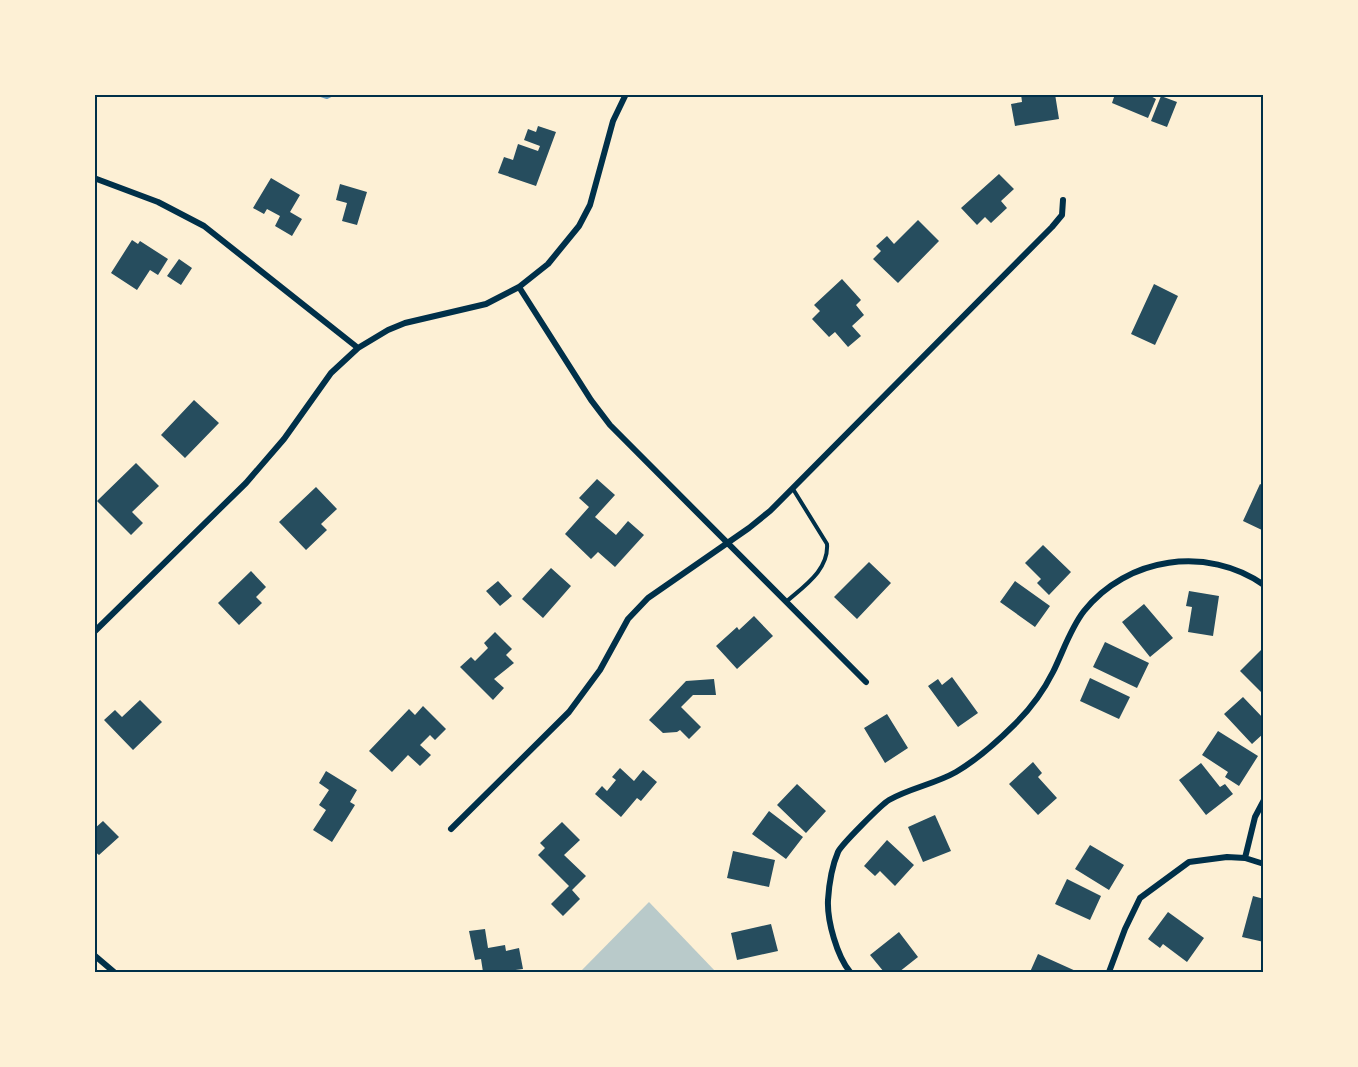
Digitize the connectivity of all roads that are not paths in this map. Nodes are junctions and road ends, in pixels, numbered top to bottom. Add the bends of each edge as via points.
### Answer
1 (626, 94) edge
2 (94, 178) edge
3 (1063, 200) dead end
4 (519, 287) junction
5 (358, 348) junction
6 (793, 488) junction
7 (728, 543) junction
8 (1263, 585) edge
9 (786, 602) junction
10 (94, 632) edge
11 (866, 682) dead end
12 (1263, 800) edge
13 (451, 829) dead end
14 (1245, 858) junction
15 (1263, 864) edge
16 (94, 955) edge
17 (114, 972) edge
18 (850, 972) edge
19 (1109, 972) edge

1 - 4 street via 613,121 594,196 579,226 548,264
2 - 5 street via 158,202 204,226
3 - 6 street via 1062,215 1052,227
4 - 5 street via 486,304 405,323
4 - 7 street via 606,420
5 - 10 street via 331,373 284,439 246,483
6 - 7 street
6 - 9 lane via 827,544 828,554 824,566
7 - 9 street
7 - 13 street via 636,608 600,670 569,712
8 - 18 street via 1220,564 1173,561 1131,573 1097,597 1072,631 1044,687 1017,722 955,773 888,801 838,850 829,885 827,916
9 - 11 street
12 - 14 street
14 - 15 street
14 - 19 street via 1189,862 1140,898
16 - 17 street

